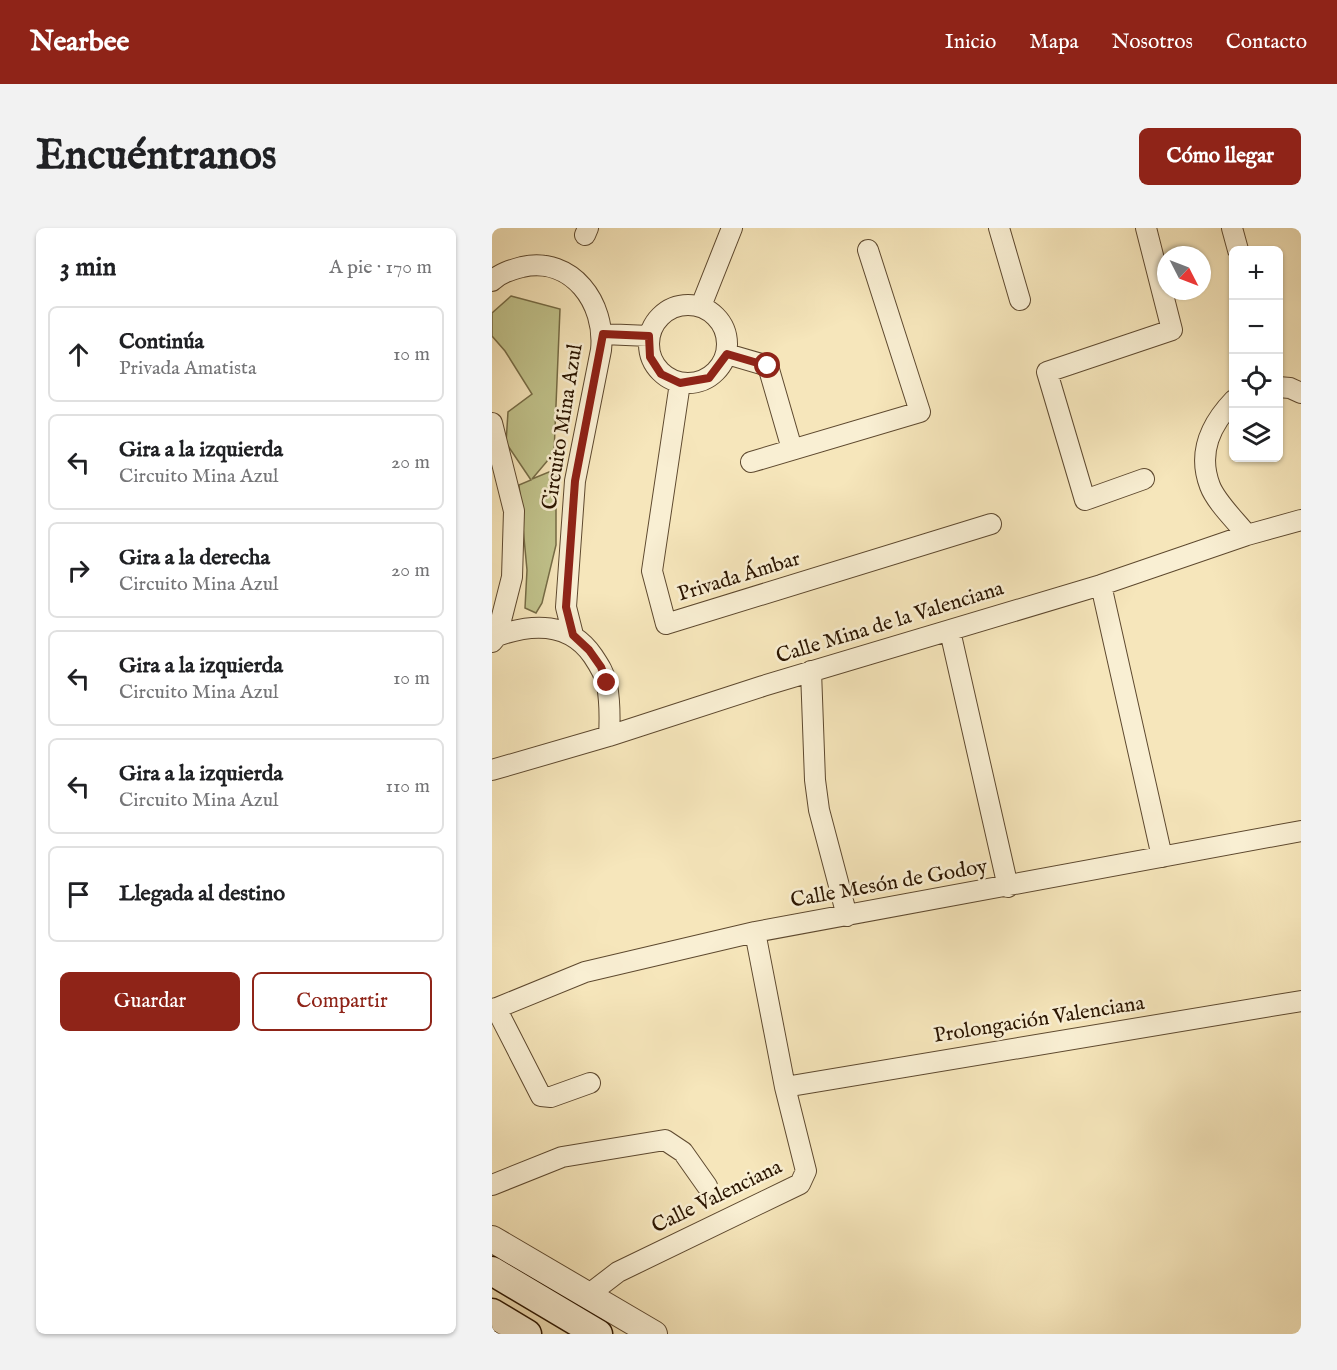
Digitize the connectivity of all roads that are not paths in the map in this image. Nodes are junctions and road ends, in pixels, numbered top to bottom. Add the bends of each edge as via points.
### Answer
1 (732, 228) edge
2 (999, 228) edge
3 (1146, 228) edge
4 (1232, 228) edge
5 (1237, 246) edge
6 (868, 250) dead end
7 (492, 281) edge
8 (1020, 300) dead end
9 (701, 306) junction
10 (603, 334) junction
11 (649, 336) junction
12 (727, 354) junction
13 (680, 383) junction
14 (1283, 387) edge
15 (1301, 393) edge
16 (1229, 404) edge
17 (492, 423) edge
18 (792, 449) junction
19 (751, 462) dead end
20 (1144, 479) dead end
21 (1301, 520) edge
22 (991, 524) dead end
23 (1247, 535) junction
24 (1101, 585) junction
25 (951, 631) junction
26 (573, 635) junction
27 (495, 639) edge
28 (811, 671) junction
29 (609, 736) junction
30 (492, 770) edge
31 (1301, 831) edge
32 (1162, 856) junction
33 (1008, 887) junction
34 (847, 915) junction
35 (755, 932) junction
36 (1301, 1001) edge
37 (494, 1009) edge
38 (590, 1083) dead end
39 (785, 1087) junction
40 (492, 1185) edge
41 (707, 1186) dead end
42 (492, 1239) edge
43 (492, 1271) edge
44 (588, 1295) junction
45 (492, 1313) edge
46 (527, 1334) edge
47 (597, 1334) edge
48 (654, 1334) edge

1 - 9 street
2 - 8 street
3 - 20 street via 1172,330 1047,372 1085,500
4 - 5 street
6 - 18 street via 920,411
7 - 10 street, Circuito Mina Azul via 514,269 537,264 558,268 593,301
9 - 11 street via 679,306 660,316
9 - 12 street via 717,317 727,334
10 - 11 street, Circuito Mina Azul
10 - 26 street, Circuito Mina Azul via 575,481 566,607
11 - 13 street via 650,357 661,374
12 - 13 street via 709,378
12 - 18 street via 768,366
13 - 22 street, Privada Ámbar via 652,571 666,624
14 - 15 street
16 - 23 street via 1218,416 1207,439 1205,465 1210,487
17 - 27 street, Circuito Mina Azul via 514,511 512,577
18 - 19 street
21 - 23 street, Calle Mina de la Valenciana
23 - 24 street, Calle Mina de la Valenciana
24 - 25 street, Calle Mina de la Valenciana
24 - 32 street
25 - 28 street, Calle Mina de la Valenciana
25 - 33 street
26 - 27 street, Circuito Mina Azul via 546,626 512,630
26 - 29 street, Circuito Mina Azul via 589,650 607,683
28 - 29 street, Calle Mina de la Valenciana
28 - 34 street via 815,780
29 - 30 street, Calle Mina de la Valenciana
31 - 32 street, Calle Mesón de Godoy
32 - 33 street, Calle Mesón de Godoy
33 - 34 street, Calle Mesón de Godoy
34 - 35 street, Calle Mesón de Godoy
35 - 37 street, Calle Mesón de Godoy via 585,972
35 - 39 street, Calle Valenciana
36 - 39 street, Prolongación Valenciana
37 - 38 street via 541,1096
39 - 44 street, Calle Valenciana via 806,1171 800,1184 618,1272
40 - 41 street via 562,1157 664,1140 683,1152
42 - 44 street
43 - 47 main road
44 - 48 street
45 - 46 main road

